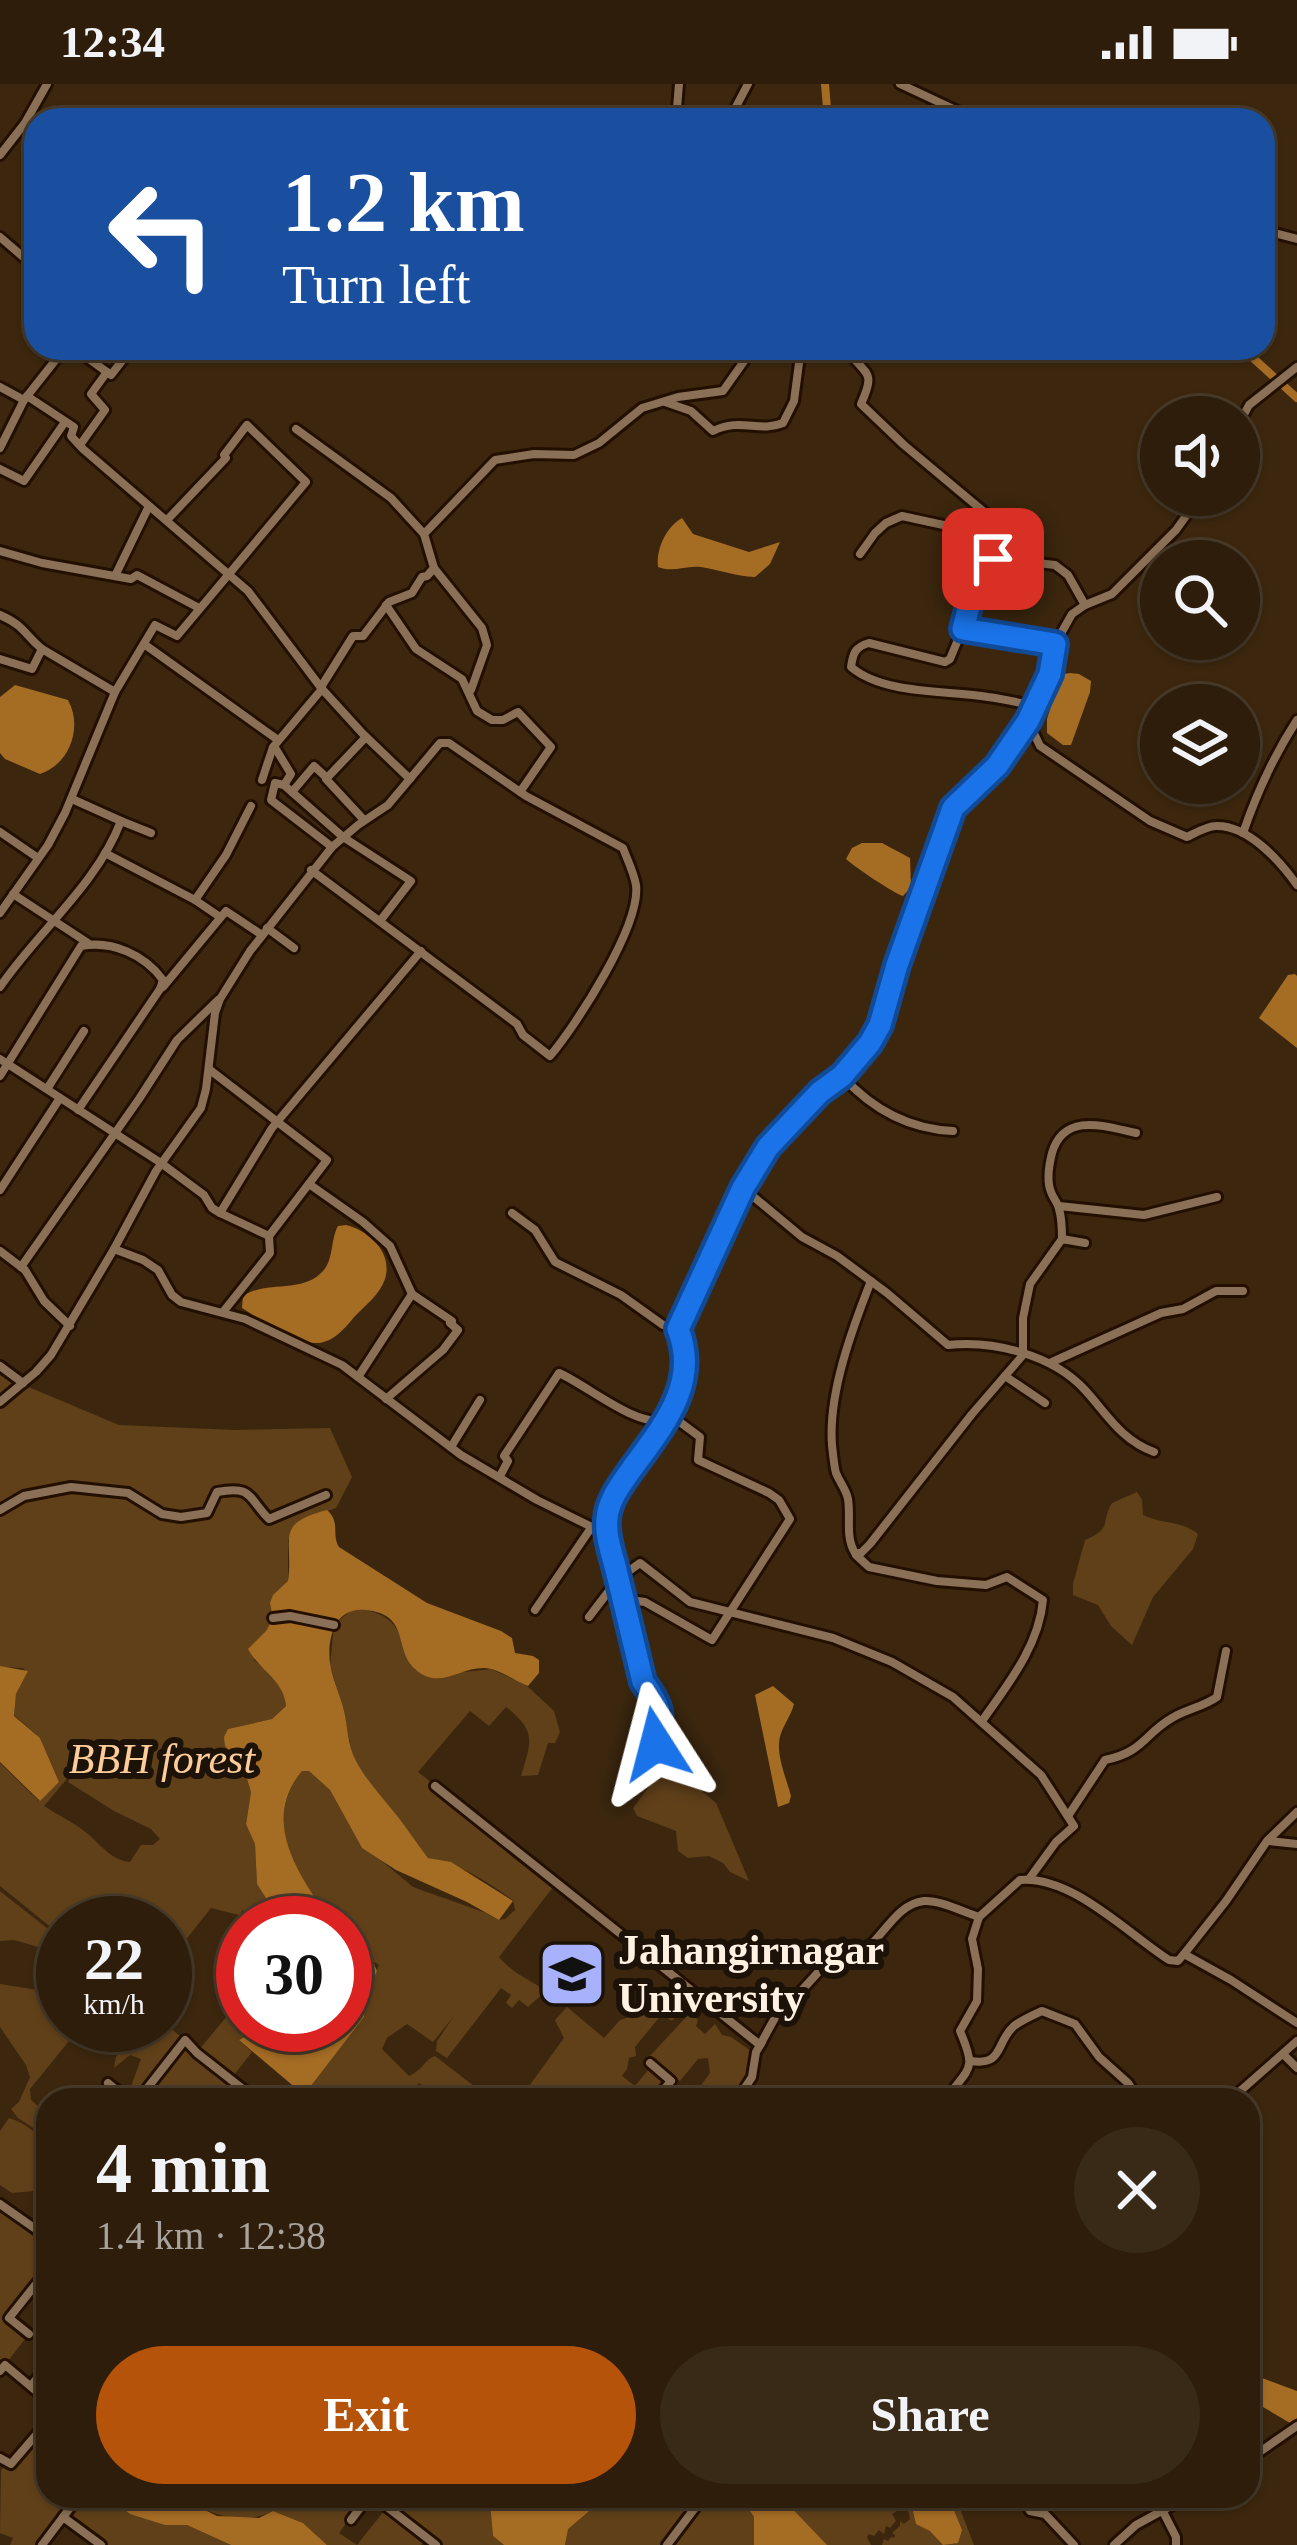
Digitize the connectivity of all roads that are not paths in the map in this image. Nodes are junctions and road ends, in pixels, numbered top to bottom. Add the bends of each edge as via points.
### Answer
1 (900, 84) edge
2 (951, 108) edge
3 (24, 124) edge
4 (0, 155) edge
5 (0, 237) edge
6 (24, 258) edge
7 (59, 360) edge
8 (88, 360) edge
9 (123, 360) edge
10 (745, 360) edge
11 (799, 360) edge
12 (856, 360) edge
13 (1294, 370) edge
14 (107, 372) junction
15 (0, 387) edge
16 (1260, 397) edge
17 (26, 398) junction
18 (663, 402) junction
19 (65, 422) junction
20 (296, 429) dead end
21 (80, 446) junction
22 (0, 448) edge
23 (0, 469) edge
24 (149, 506) junction
25 (1186, 516) edge
26 (167, 520) junction
27 (980, 533) junction
28 (424, 535) junction
29 (999, 549) junction
30 (0, 551) edge
31 (860, 554) dead end
32 (434, 568) junction
33 (227, 573) junction
34 (115, 576) junction
35 (1085, 604) junction
36 (386, 605) junction
37 (199, 608) junction
38 (0, 615) edge
39 (963, 629) junction
40 (144, 644) junction
41 (1055, 644) junction
42 (42, 649) junction
43 (0, 659) edge
44 (321, 688) junction
45 (115, 692) junction
46 (469, 695) junction
47 (1035, 706) junction
48 (1297, 720) edge
49 (1028, 721) junction
50 (366, 737) junction
51 (276, 743) junction
52 (327, 778) junction
53 (262, 779) dead end
54 (410, 779) junction
55 (288, 789) junction
56 (520, 792) junction
57 (72, 799) junction
58 (251, 806) dead end
59 (364, 820) junction
60 (121, 821) junction
61 (0, 832) edge
62 (151, 833) dead end
63 (1243, 833) junction
64 (343, 837) junction
65 (332, 847) junction
66 (105, 853) junction
67 (38, 858) junction
68 (311, 870) junction
69 (1297, 885) edge
70 (13, 894) junction
71 (195, 900) junction
72 (0, 913) edge
73 (220, 917) junction
74 (53, 921) junction
75 (380, 921) junction
76 (265, 932) junction
77 (89, 944) junction
78 (294, 948) dead end
79 (421, 951) junction
80 (0, 987) edge
81 (160, 989) junction
82 (220, 999) junction
83 (84, 1031) dead end
84 (4, 1061) edge
85 (209, 1069) junction
86 (0, 1076) edge
87 (842, 1076) junction
88 (47, 1089) junction
89 (60, 1098) junction
90 (78, 1110) junction
91 (278, 1122) junction
92 (953, 1131) dead end
93 (1136, 1132) dead end
94 (115, 1134) junction
95 (161, 1163) junction
96 (309, 1184) junction
97 (743, 1188) junction
98 (0, 1190) edge
99 (1217, 1197) dead end
100 (1059, 1206) junction
101 (512, 1213) dead end
102 (220, 1214) junction
103 (269, 1236) junction
104 (1063, 1239) junction
105 (1085, 1244) dead end
106 (114, 1249) junction
107 (0, 1251) edge
108 (21, 1267) junction
109 (871, 1281) junction
110 (1243, 1291) dead end
111 (412, 1294) junction
112 (224, 1312) junction
113 (70, 1326) junction
114 (678, 1329) junction
115 (1023, 1354) junction
116 (1051, 1363) junction
117 (0, 1366) edge
118 (1005, 1376) junction
119 (358, 1377) junction
120 (22, 1384) junction
121 (386, 1399) junction
122 (480, 1400) dead end
123 (0, 1402) edge
124 (1045, 1403) dead end
125 (668, 1418) junction
126 (451, 1448) junction
127 (1154, 1451) dead end
128 (500, 1477) junction
129 (326, 1495) dead end
130 (0, 1510) edge
131 (591, 1528) junction
132 (608, 1534) junction
133 (855, 1553) junction
134 (618, 1579) junction
135 (623, 1599) junction
136 (535, 1610) dead end
137 (731, 1612) junction
138 (589, 1617) dead end
139 (273, 1618) dead end
140 (334, 1625) dead end
141 (1226, 1651) dead end
142 (982, 1721) junction
143 (656, 1744) dead end
144 (435, 1786) dead end
145 (1297, 1812) edge
146 (1068, 1816) junction
147 (1267, 1841) junction
148 (1297, 1844) edge
149 (1029, 1879) junction
150 (979, 1917) junction
151 (1184, 1954) junction
152 (1297, 2023) edge
153 (1297, 2041) edge
154 (760, 2045) junction
155 (1284, 2055) junction
156 (971, 2061) junction
157 (650, 2063) dead end
158 (1297, 2068) edge
159 (108, 2083) dead end
160 (116, 2088) edge
161 (144, 2088) edge
162 (241, 2088) edge
163 (665, 2088) edge
164 (745, 2088) edge
165 (954, 2088) edge
166 (1131, 2088) edge
167 (1245, 2088) edge
168 (0, 2204) edge
169 (36, 2229) edge
170 (36, 2285) edge
171 (29, 2334) dead end
172 (0, 2371) edge
173 (36, 2380) edge
174 (31, 2386) junction
175 (36, 2390) edge
176 (1297, 2426) edge
177 (36, 2437) edge
178 (1260, 2452) edge
179 (0, 2458) edge
180 (72, 2508) edge
181 (361, 2508) edge
182 (387, 2508) edge
183 (695, 2508) edge
184 (1028, 2508) edge
185 (1166, 2508) edge
186 (1162, 2510) junction
187 (64, 2518) junction
188 (351, 2520) dead end
189 (44, 2545) edge
190 (101, 2545) edge
191 (436, 2545) edge
192 (667, 2545) edge
193 (1075, 2545) edge
194 (1114, 2545) edge
195 (1176, 2545) edge

1 - 2 street
3 - 4 street
5 - 6 street
7 - 17 street
8 - 14 street
9 - 14 street
10 - 18 street via 723,391
11 - 18 street via 794,401 771,428 743,423 713,431 691,411
12 - 27 street via 871,383 861,404 989,516
13 - 16 street
14 - 21 street via 91,394 105,410
15 - 17 street
17 - 19 street
17 - 22 street
18 - 28 street via 642,408 583,452 495,460
19 - 21 street
19 - 23 street via 24,481
20 - 28 street via 391,498
21 - 24 street
24 - 26 street
24 - 34 street
25 - 35 street via 1112,594
26 - 33 street
26 - 33 street via 248,425 306,482
27 - 29 street
27 - 31 street via 902,516
28 - 32 street
29 - 35 street via 1055,566
29 - 39 street
30 - 34 street
32 - 36 street via 412,593
32 - 46 street via 487,645
33 - 37 street
33 - 44 street
34 - 37 street via 137,575
35 - 41 street
36 - 44 street via 363,636 353,636
36 - 46 street via 416,649 462,679
37 - 40 street via 177,636 155,625
38 - 42 street
39 - 41 street
39 - 47 street via 946,662 869,643 853,653 850,667 898,686
40 - 45 street
40 - 51 street
41 - 47 street
42 - 43 street via 32,669
42 - 45 street
44 - 50 street
44 - 51 street
45 - 57 street
46 - 56 street via 492,719 518,712 550,747
47 - 49 street
48 - 63 street
49 - 63 street via 1040,746 1150,821 1187,837 1215,826
49 - 87 street via 953,808 880,1025
50 - 52 street
50 - 54 street
51 - 53 street
51 - 55 street via 291,774
52 - 55 street via 314,766
52 - 59 street
54 - 56 street via 444,742
54 - 59 street
55 - 64 street
55 - 65 street via 275,783 271,800
56 - 79 street via 623,848 637,887 620,943 573,1028 550,1056
57 - 60 street
57 - 67 street
58 - 71 street
59 - 64 street
60 - 62 street
60 - 66 street
61 - 67 street
63 - 69 street
64 - 65 street
64 - 75 street via 411,881
65 - 68 street
66 - 71 street
66 - 74 street
67 - 70 street
68 - 75 street
68 - 76 street
70 - 72 street
70 - 74 street
71 - 73 street
73 - 76 street via 226,911
73 - 81 street
74 - 77 street
74 - 80 street
75 - 79 street
76 - 78 street
76 - 82 street
77 - 81 street via 134,954 158,972
77 - 84 street
79 - 91 street
81 - 90 street
82 - 85 street
82 - 94 street via 177,1040
83 - 88 street
84 - 86 street
84 - 88 street
85 - 91 street
85 - 95 street via 201,1108
87 - 92 street via 878,1109
87 - 97 street via 768,1147
88 - 89 street
89 - 90 street
89 - 98 street
90 - 94 street
91 - 96 street via 327,1160
91 - 102 street
93 - 100 street via 1091,1124 1067,1130 1048,1167
94 - 95 street
94 - 108 street
95 - 102 street
95 - 106 street
96 - 103 street
96 - 111 street via 390,1246
97 - 109 street
97 - 114 street
99 - 100 street via 1144,1215
100 - 104 street
101 - 114 street via 555,1262
102 - 103 street
103 - 112 street via 270,1253
104 - 105 street
104 - 115 street via 1030,1284
106 - 112 street via 158,1270 182,1302
106 - 113 street
107 - 108 street
108 - 113 street
109 - 115 street via 948,1345 986,1343
109 - 133 street via 833,1414 836,1473
110 - 116 street via 1216,1291
111 - 119 street
111 - 121 street via 458,1330
112 - 119 street
113 - 120 street
114 - 125 street via 687,1370
115 - 116 street
115 - 118 street
116 - 127 street via 1127,1438
117 - 120 street
118 - 124 street
118 - 133 street
119 - 121 street
120 - 123 street
121 - 126 street
122 - 126 street
125 - 128 street via 638,1417 560,1373 504,1456
125 - 132 street via 609,1507
125 - 137 street via 700,1437 698,1460 769,1492 790,1519
126 - 128 street
128 - 131 street
129 - 130 street via 268,1520 235,1488 217,1492 207,1513 181,1516 128,1493 71,1487
131 - 132 street
131 - 136 street
132 - 134 street
133 - 142 street via 869,1567 937,1581 986,1585 1007,1577 1043,1600 1028,1650
134 - 135 street
134 - 137 street via 640,1563 690,1602
134 - 138 street
135 - 137 street via 645,1602 712,1640
135 - 143 street via 643,1682 662,1718
137 - 142 street via 892,1662
139 - 140 street
141 - 146 street via 1217,1697 1105,1760
142 - 146 street via 1041,1775
144 - 154 street
145 - 147 street
146 - 149 street via 1074,1826
147 - 148 street
147 - 151 street
149 - 150 street
149 - 151 street via 1065,1890 1169,1960
150 - 154 street via 916,1903 859,1957 823,1967
150 - 156 street via 972,1939 977,2001 960,2031
151 - 152 street
153 - 155 street
154 - 164 street
155 - 158 street
155 - 167 street
156 - 165 street
156 - 166 street via 991,2060 1016,2025 1042,2011 1075,2024
157 - 163 street via 671,2081
159 - 160 street
161 - 162 street via 185,2040
168 - 169 street
170 - 171 street via 9,2318
172 - 174 street via 5,2365
173 - 174 street
174 - 175 street
176 - 178 street
177 - 179 street via 11,2464
180 - 187 street
181 - 188 street
182 - 191 street
183 - 192 street
184 - 193 street
185 - 186 street
186 - 194 street
186 - 195 street
187 - 189 street
187 - 190 street

